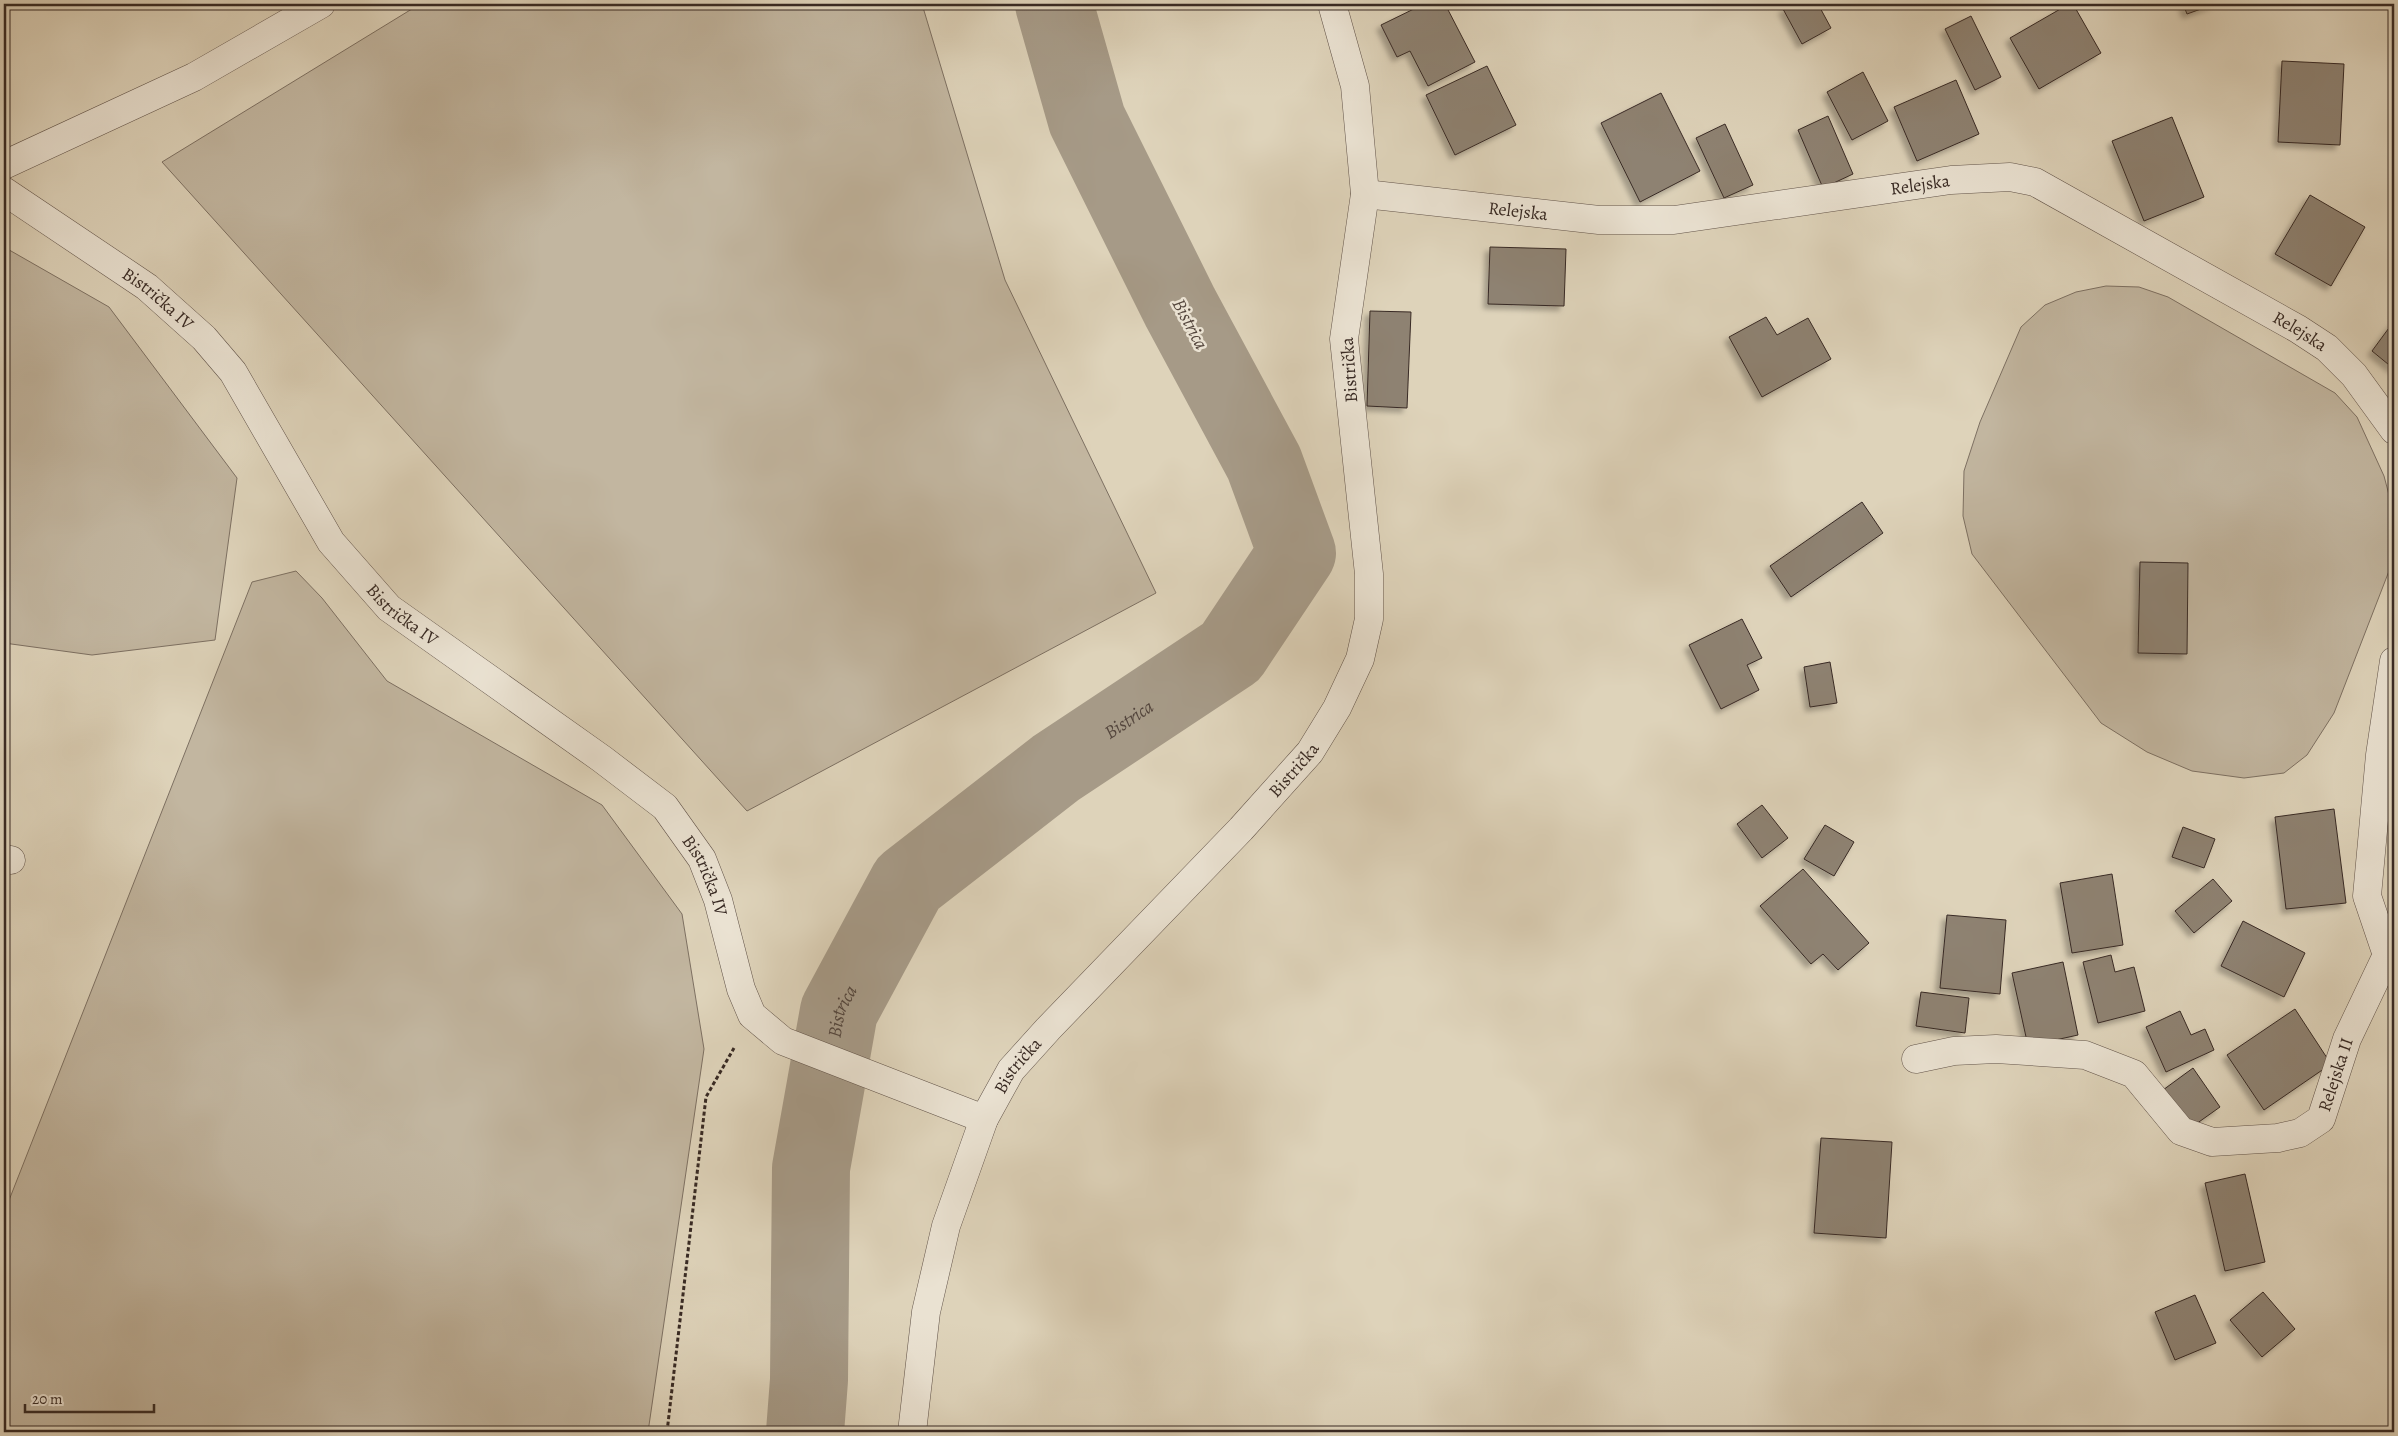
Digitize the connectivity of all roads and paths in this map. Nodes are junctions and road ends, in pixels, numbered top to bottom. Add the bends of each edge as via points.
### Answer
1 (321, 4) edge
2 (1332, 4) edge
3 (4, 165) edge
4 (4, 191) edge
5 (1366, 194) junction
6 (2394, 430) edge
7 (2394, 662) edge
8 (2391, 960) edge
9 (752, 1015) junction
10 (1916, 1060) dead end
11 (984, 1119) junction
12 (667, 1432) edge
13 (912, 1432) edge

1 - 3 street via 194,77
2 - 5 street, Bistrička via 1355,86
4 - 9 street, Bistrička IV via 147,287 204,338 233,372 331,542 389,608 665,807 702,859 718,900 741,989
5 - 6 street, Relejska via 1599,220 1674,220 1951,180 2010,177 2035,182 2327,348 2354,375
5 - 11 street, Bistrička via 1344,339 1369,574 1369,619 1360,658 1338,708 1310,752 1241,830 1048,1028 1011,1070
7 - 8 street, Relejska II via 2380,755 2367,896
8 - 10 street, Relejska II via 2346,1039 2321,1118 2300,1132 2278,1138 2212,1142 2181,1131 2134,1074 2086,1055 1996,1049 1954,1051
9 - 11 street, Bistrička IV via 783,1041
9 - 12 path via 706,1097
11 - 13 street, Bistrička via 946,1226 926,1312

